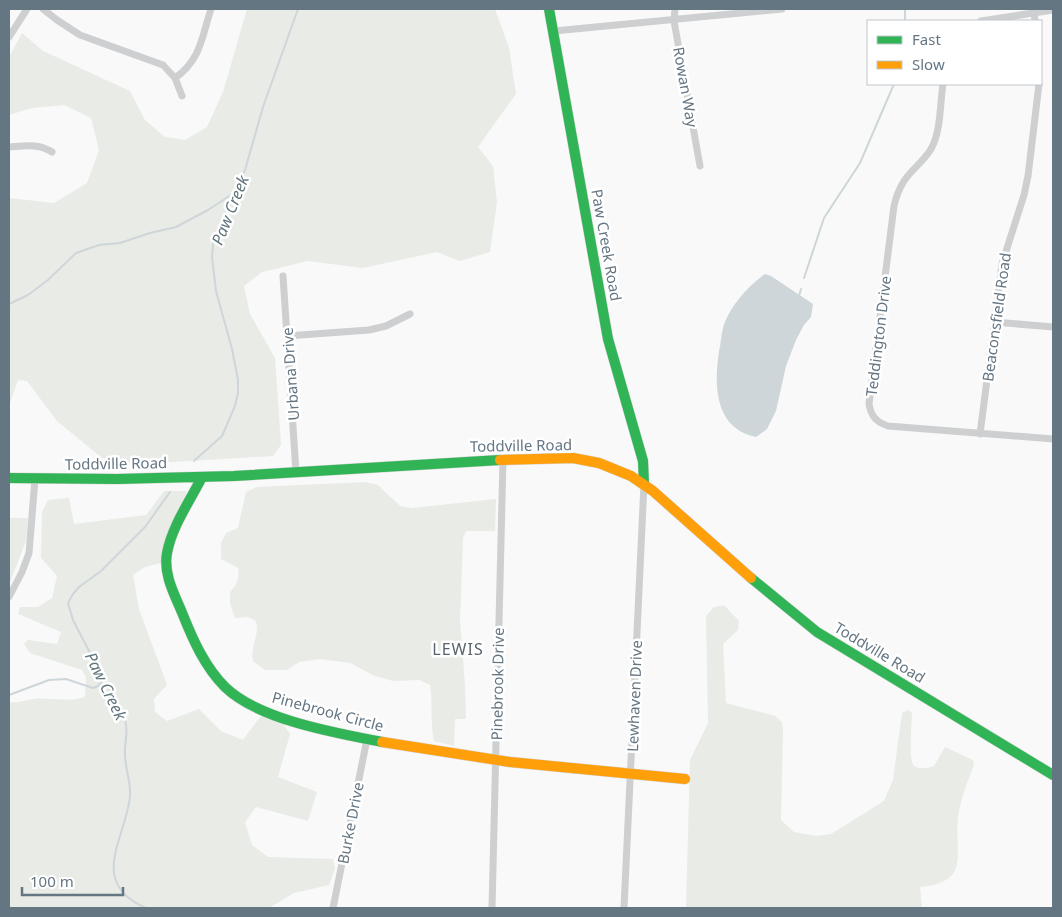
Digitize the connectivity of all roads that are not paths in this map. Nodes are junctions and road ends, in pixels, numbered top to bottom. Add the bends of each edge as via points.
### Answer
1 (27, 9) edge
2 (43, 9) edge
3 (211, 9) edge
4 (550, 9) edge
5 (675, 9) edge
6 (782, 9) edge
7 (1053, 10) edge
8 (1034, 12) junction
9 (987, 20) edge
10 (1035, 20) edge
11 (674, 21) junction
12 (554, 31) junction
13 (9, 37) edge
14 (175, 78) junction
15 (943, 85) edge
16 (1038, 85) edge
17 (182, 96) dead end
18 (9, 148) edge
19 (52, 152) dead end
20 (700, 166) dead end
21 (283, 276) dead end
22 (410, 314) dead end
23 (994, 322) junction
24 (1053, 327) edge
25 (287, 336) junction
26 (980, 434) junction
27 (1053, 440) edge
28 (503, 459) junction
29 (296, 472) junction
30 (202, 477) junction
31 (9, 478) edge
32 (35, 479) junction
33 (644, 484) junction
34 (9, 597) edge
35 (367, 739) junction
36 (496, 760) junction
37 (630, 774) junction
38 (1053, 775) edge
39 (685, 779) dead end
40 (333, 908) edge
41 (492, 908) edge
42 (624, 908) edge

1 - 13 street
2 - 14 street via 80,35 163,65
3 - 14 street via 197,54 186,71
4 - 12 street, Paw Creek Road
5 - 11 street, Rowan Way
6 - 11 street
7 - 8 street
8 - 9 street
8 - 10 street
11 - 12 street
11 - 20 street, Rowan Way
12 - 33 street, Paw Creek Road via 608,339 643,461
14 - 17 street
15 - 26 street, Teddington Drive via 933,146 904,181 894,206 869,404 875,419 888,426
16 - 23 street, Beaconsfield Road via 1028,176 1022,205 1004,254
18 - 19 street via 34,146
21 - 25 street, Urbana Drive
22 - 25 street via 369,330
23 - 24 street
23 - 26 street, Beaconsfield Road
25 - 29 street, Urbana Drive
26 - 27 street, Teddington Drive
28 - 29 street, Toddville Road
28 - 33 street, Toddville Road via 582,460 616,469
28 - 36 street, Pinebrook Drive
29 - 30 street, Toddville Road
30 - 32 street, Toddville Road
30 - 35 street, Pinebrook Circle via 178,523 166,562 172,589 205,662 233,693 258,708
31 - 32 street, Toddville Road
32 - 34 street via 29,553
33 - 37 street, Lewhaven Drive
33 - 38 street, Toddville Road via 745,574 817,632
35 - 36 street, Pinebrook Circle
35 - 40 street, Burke Drive
36 - 37 street, Pinebrook Circle
36 - 41 street, Pinebrook Drive
37 - 39 street, Pinebrook Circle
37 - 42 street, Lewhaven Drive

